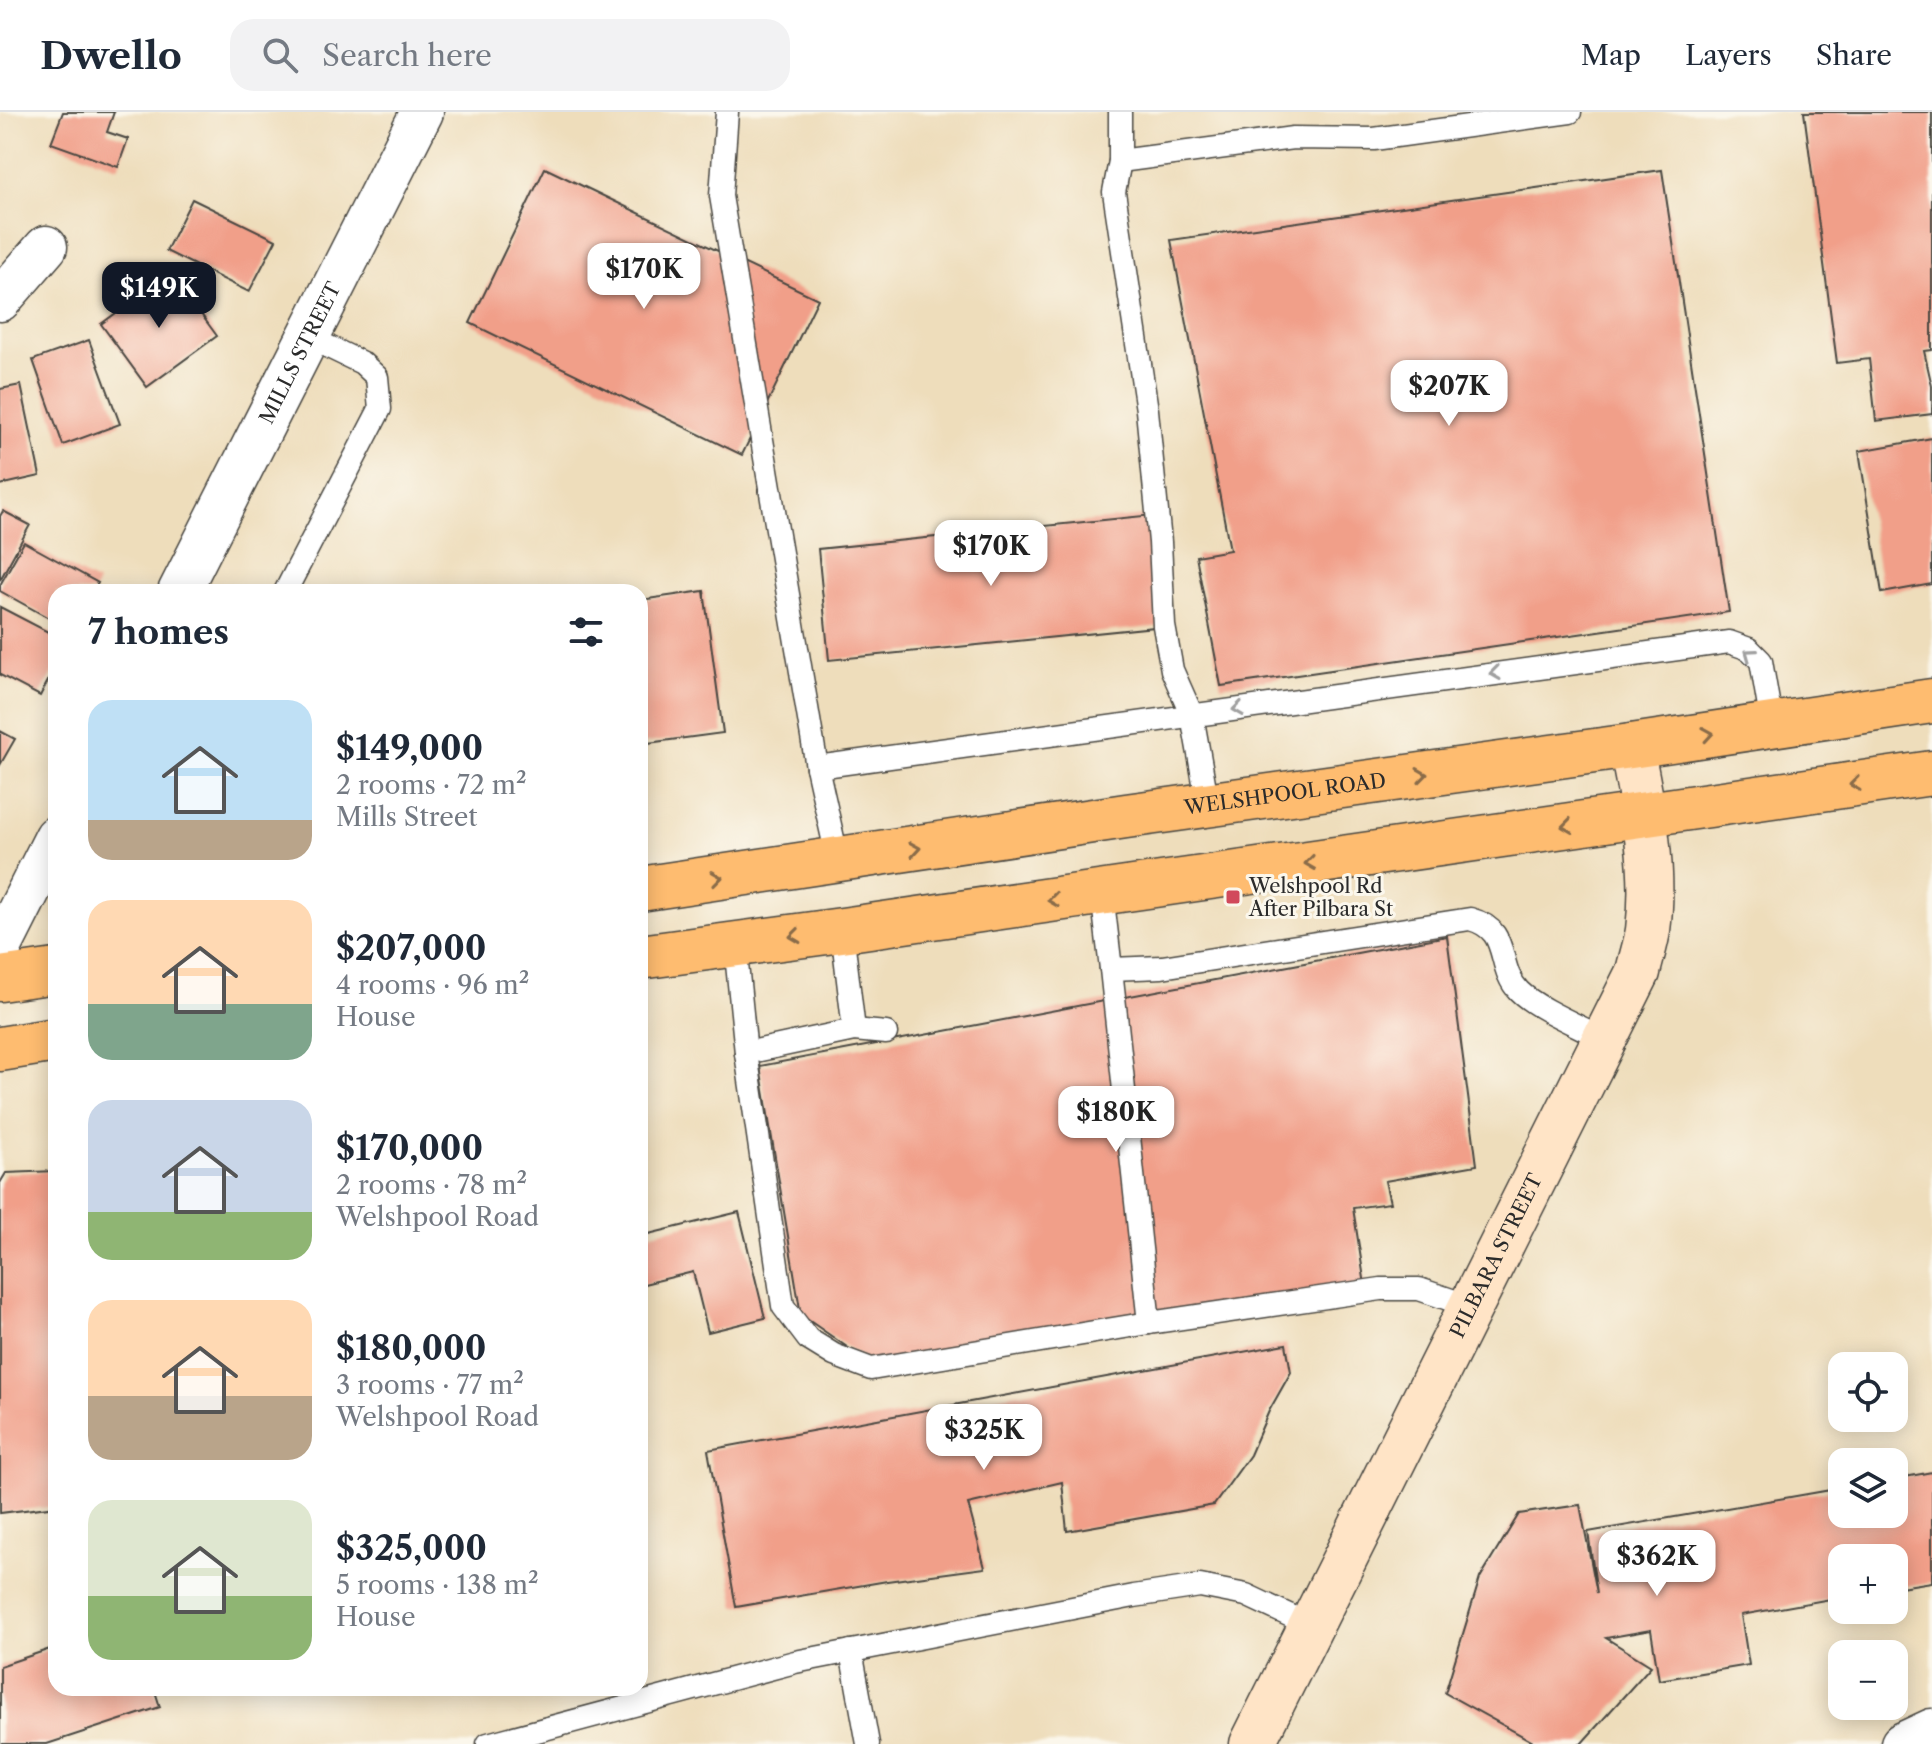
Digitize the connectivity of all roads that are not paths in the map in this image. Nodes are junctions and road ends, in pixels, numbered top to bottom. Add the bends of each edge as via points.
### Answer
1 (422, 112) edge
2 (727, 112) edge
3 (1120, 112) edge
4 (1570, 112) edge
5 (1120, 161) junction
6 (46, 247) dead end
7 (0, 300) edge
8 (308, 337) junction
9 (183, 584) edge
10 (289, 584) edge
11 (1932, 701) edge
12 (1192, 715) junction
13 (1772, 725) junction
14 (1631, 746) junction
15 (817, 767) junction
16 (1932, 773) edge
17 (1208, 805) junction
18 (1645, 815) junction
19 (48, 853) edge
20 (838, 861) junction
21 (648, 888) edge
22 (1102, 893) junction
23 (842, 930) junction
24 (735, 944) junction
25 (0, 948) edge
26 (648, 956) edge
27 (1111, 969) junction
28 (48, 972) edge
29 (0, 979) edge
30 (854, 1030) junction
31 (886, 1033) dead end
32 (1606, 1040) junction
33 (48, 1041) edge
34 (0, 1049) edge
35 (746, 1053) junction
36 (1472, 1307) junction
37 (1149, 1323) junction
38 (1312, 1626) junction
39 (851, 1651) junction
40 (1932, 1730) edge
41 (488, 1744) edge
42 (868, 1744) edge
43 (1253, 1744) edge
44 (1902, 1744) edge

1 - 8 street, MILLS STREET
2 - 15 lane via 721,196
3 - 5 lane
4 - 5 lane via 1374,139 1293,138
5 - 12 lane via 1114,192 1149,423 1161,608 1172,670
6 - 7 street
8 - 9 street, MILLS STREET
8 - 10 lane via 362,363 377,377 380,409
11 - 13 main road, WELSHPOOL ROAD
13 -> 12 lane via 1761,661 1749,649 1729,642
12 - 15 lane
12 - 17 lane
14 -> 13 main road, WELSHPOOL ROAD
17 -> 14 main road, WELSHPOOL ROAD
14 - 18 main road, PILBARA STREET
15 - 20 lane
16 -> 18 main road
20 -> 17 main road, WELSHPOOL ROAD
18 -> 22 main road
18 - 32 main road, PILBARA STREET via 1648,932 1638,972
19 - 25 street
21 -> 20 main road, WELSHPOOL ROAD
22 -> 23 main road
22 - 27 lane
23 -> 24 main road
23 - 30 lane
24 - 26 main road
24 - 35 lane
27 - 32 lane via 1162,967 1470,919 1485,923 1499,939 1517,989
27 - 37 lane
28 - 29 main road
30 - 31 lane
30 - 35 lane
32 - 36 main road, PILBARA STREET
33 - 34 main road
35 - 37 lane via 783,1306 808,1339 871,1369
36 - 37 lane via 1419,1289 1381,1289
36 - 38 main road, PILBARA STREET
38 - 39 lane via 1246,1595 1200,1586
38 - 43 main road, PILBARA STREET
39 - 41 lane
39 - 42 lane
40 - 44 street

